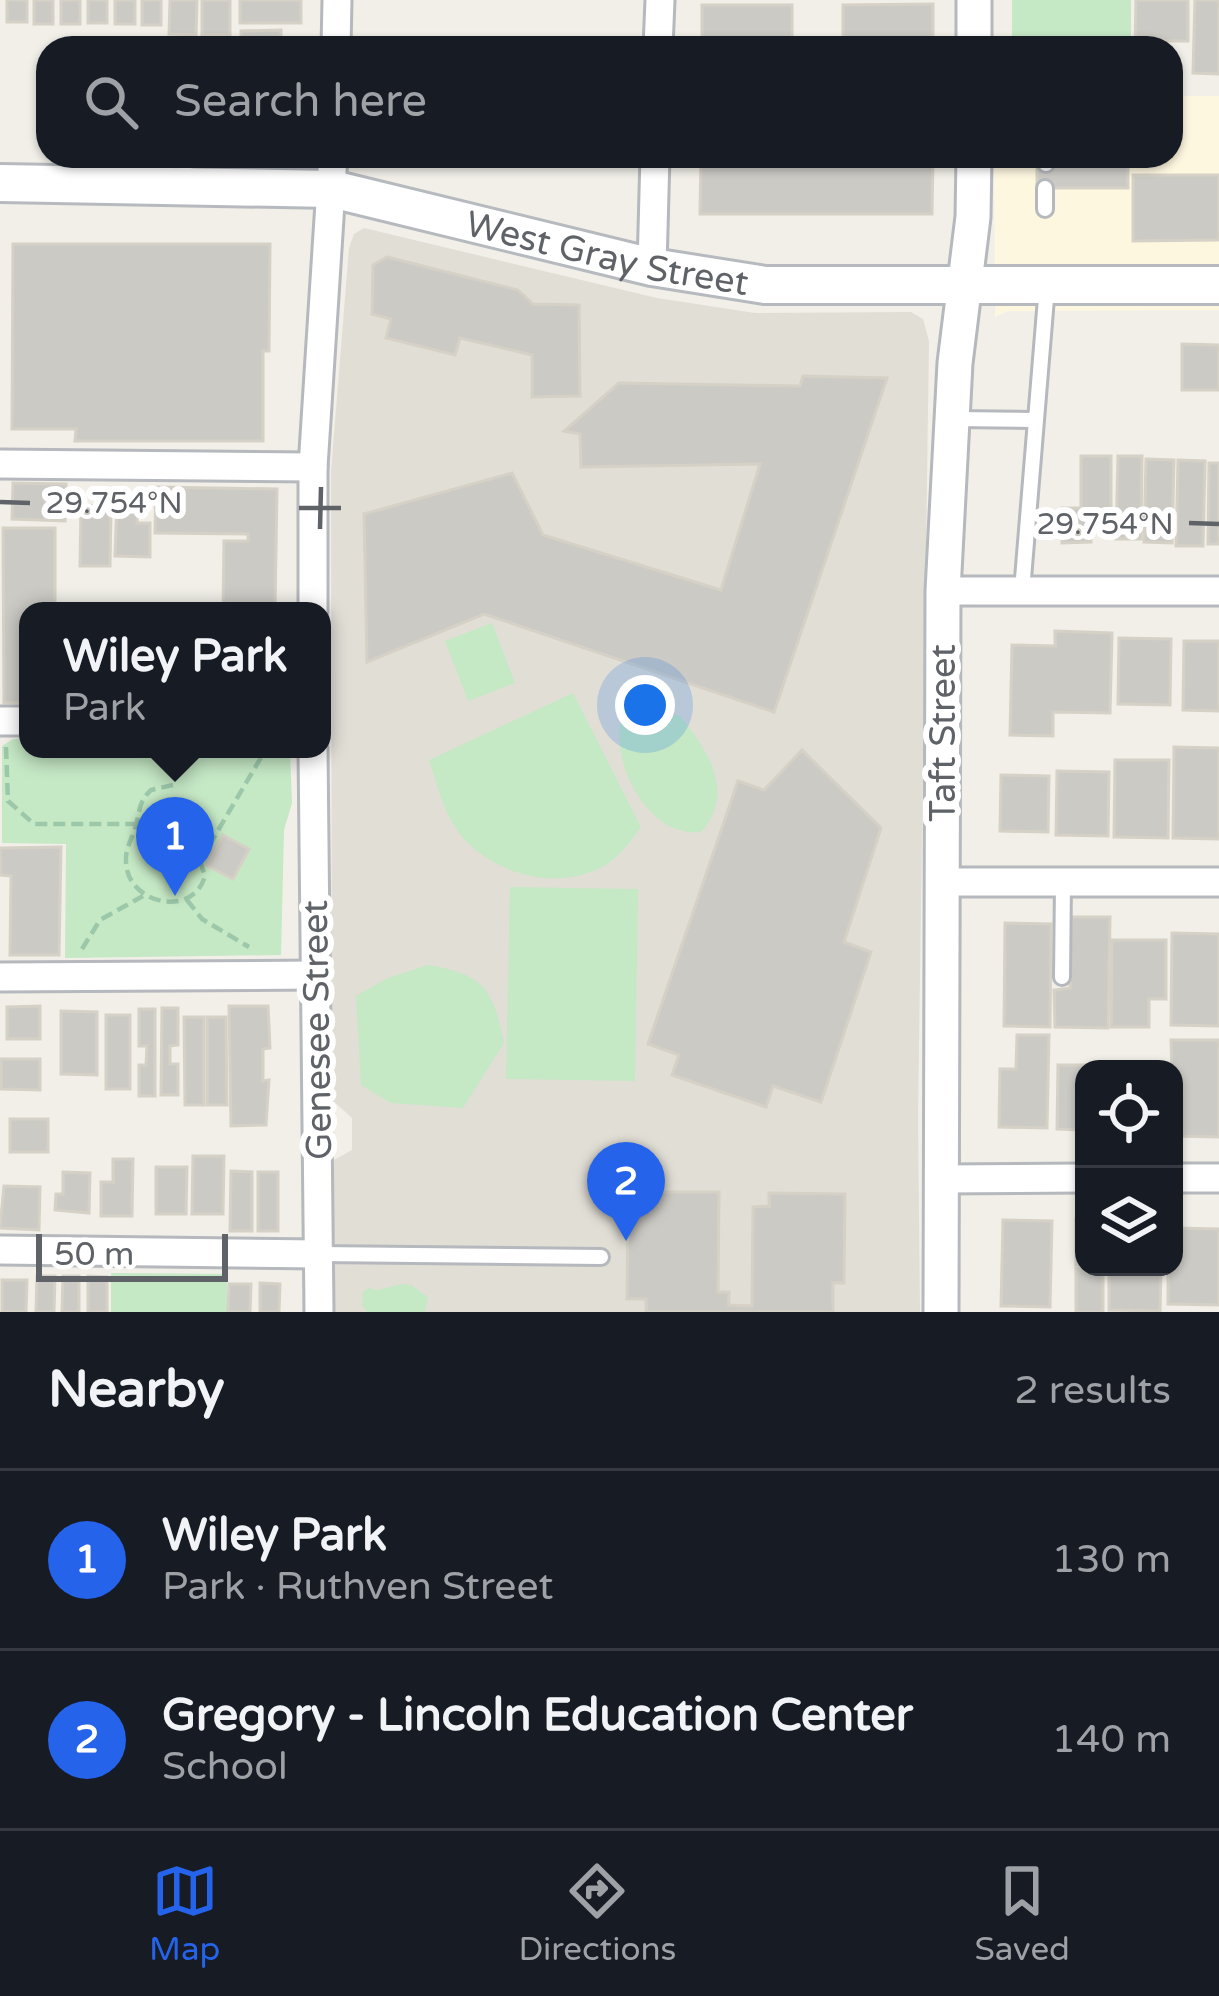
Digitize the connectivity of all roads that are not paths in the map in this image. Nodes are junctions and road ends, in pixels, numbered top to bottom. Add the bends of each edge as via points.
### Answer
1 (337, 0) edge
2 (660, 0) edge
3 (974, 0) edge
4 (336, 36) edge
5 (658, 36) edge
6 (974, 36) edge
7 (656, 168) edge
8 (974, 168) edge
9 (184, 171) edge
10 (332, 173) edge
11 (0, 183) edge
12 (1046, 188) dead end
13 (1045, 209) dead end
14 (652, 267) junction
15 (1219, 285) edge
16 (966, 286) junction
17 (1047, 286) junction
18 (952, 418) junction
19 (1034, 420) junction
20 (0, 464) edge
21 (314, 467) junction
22 (943, 591) junction
23 (1022, 591) junction
24 (1219, 591) edge
25 (313, 602) edge
26 (313, 758) edge
27 (941, 882) junction
28 (1063, 882) junction
29 (1219, 882) edge
30 (316, 976) junction
31 (0, 977) edge
32 (1062, 977) dead end
33 (1075, 1178) edge
34 (1183, 1178) edge
35 (1219, 1178) edge
36 (941, 1179) junction
37 (0, 1250) edge
38 (318, 1254) junction
39 (601, 1257) dead end
40 (319, 1312) edge
41 (941, 1312) edge

1 - 4 street
2 - 5 street
3 - 6 street
7 - 14 street
8 - 16 street, Taft Street
9 - 10 main road, West Gray Street
9 - 11 main road, West Gray Street
10 - 14 main road, West Gray Street
10 - 21 street
12 - 13 lane
14 - 16 main road, West Gray Street via 765,285
15 - 17 main road, West Gray Street
16 - 17 main road, West Gray Street
16 - 18 street, Taft Street
17 - 19 lane
18 - 19 lane
18 - 22 street, Taft Street
19 - 23 lane
20 - 21 street
21 - 25 street
22 - 23 street
22 - 27 street, Taft Street
23 - 24 street
26 - 30 street, Genesee Street
27 - 28 street
27 - 36 street, Taft Street
28 - 29 street
28 - 32 lane
30 - 31 street
30 - 38 street, Genesee Street
33 - 36 street
34 - 35 street
36 - 41 street, Taft Street
37 - 38 street
38 - 39 lane
38 - 40 street, Genesee Street

